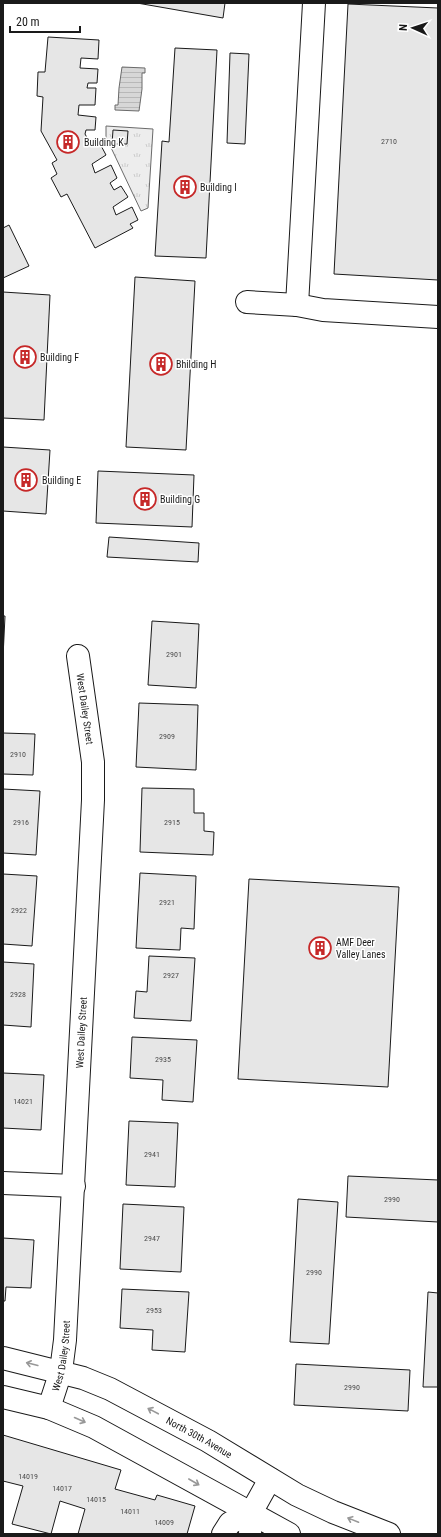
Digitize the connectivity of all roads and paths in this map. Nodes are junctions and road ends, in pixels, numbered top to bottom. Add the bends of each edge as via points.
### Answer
1 (314, 3) edge
2 (247, 302) dead end
3 (297, 305) junction
4 (438, 317) edge
5 (78, 656) dead end
6 (3, 1183) edge
7 (74, 1186) junction
8 (3, 1358) edge
9 (61, 1371) junction
10 (3, 1397) edge
11 (49, 1408) junction
12 (270, 1479) junction
13 (250, 1524) edge
14 (223, 1534) edge
15 (289, 1534) edge
16 (389, 1534) edge

1 - 3 street
2 - 3 street
3 - 4 street via 324,310
5 - 7 street, West Dailey Street via 93,762 93,800
6 - 7 street
7 - 9 street, West Dailey Street via 66,1340
9 -> 8 street, North 30th Avenue
9 - 11 street, West Dailey Street
12 -> 9 street, North 30th Avenue via 208,1441 134,1402 83,1378
10 - 11 street
11 -> 13 street via 94,1427
12 - 13 street
16 -> 12 street, North 30th Avenue via 333,1512
13 - 14 street via 230,1523
13 - 15 street

